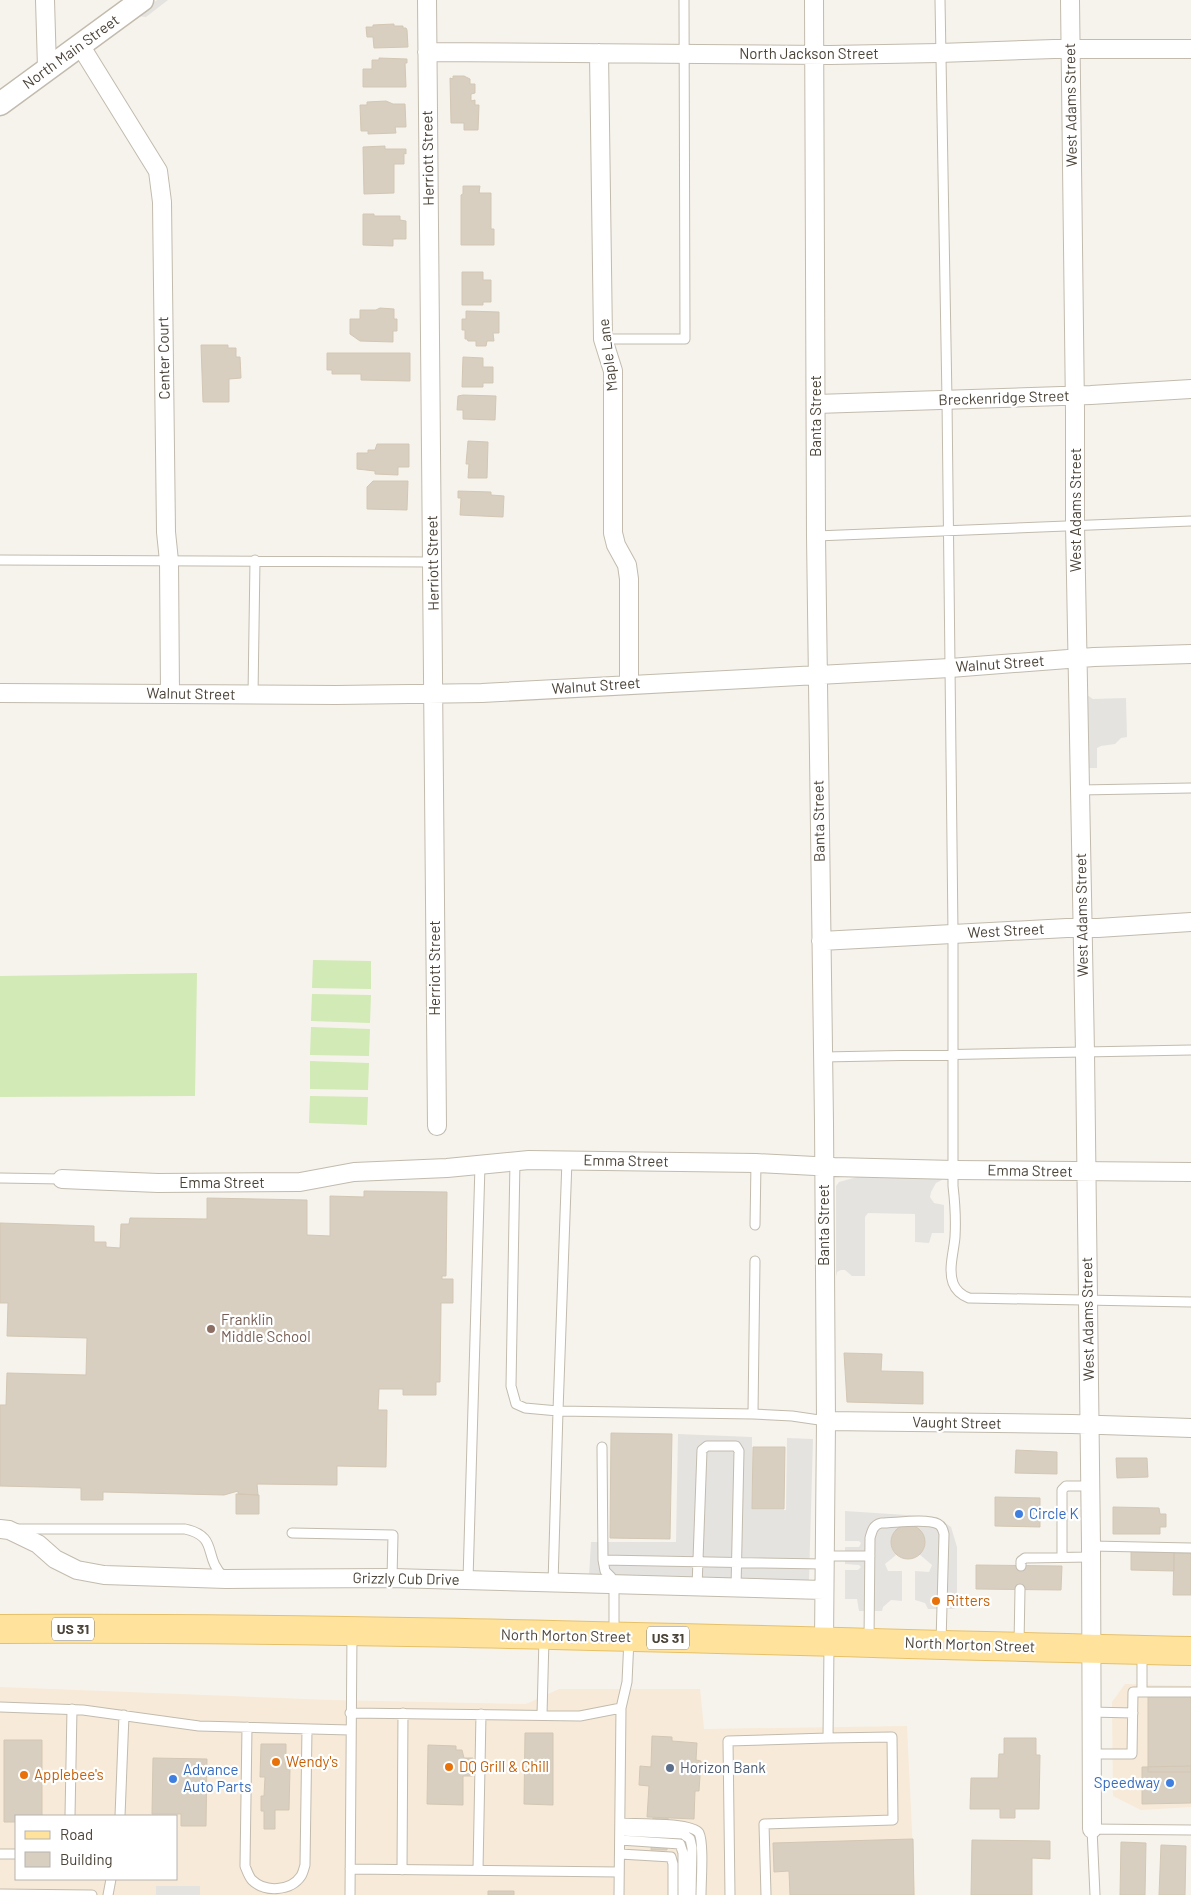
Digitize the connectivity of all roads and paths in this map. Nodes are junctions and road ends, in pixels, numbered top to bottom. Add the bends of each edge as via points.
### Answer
1 (45, 0) edge
2 (142, 0) edge
3 (427, 0) edge
4 (684, 0) edge
5 (814, 0) edge
6 (940, 0) edge
7 (1070, 0) edge
8 (80, 45) junction
9 (1071, 49) junction
10 (1191, 49) edge
11 (427, 52) junction
12 (598, 53) junction
13 (685, 53) junction
14 (939, 53) junction
15 (814, 55) junction
16 (47, 68) junction
17 (0, 104) edge
18 (603, 339) junction
19 (1191, 389) edge
20 (1075, 395) junction
21 (947, 400) junction
22 (816, 404) junction
23 (1191, 521) edge
24 (1075, 525) junction
25 (949, 531) junction
26 (816, 536) junction
27 (0, 560) edge
28 (255, 560) junction
29 (169, 561) junction
30 (432, 562) junction
31 (1191, 654) edge
32 (1078, 658) junction
33 (950, 668) junction
34 (819, 675) junction
35 (629, 684) junction
36 (0, 693) edge
37 (170, 694) junction
38 (433, 694) junction
39 (253, 695) junction
40 (1191, 788) edge
41 (1080, 790) junction
42 (1191, 922) edge
43 (1083, 928) junction
44 (953, 933) junction
45 (821, 941) junction
46 (1191, 1050) edge
47 (953, 1053) junction
48 (1085, 1053) junction
49 (823, 1057) junction
50 (437, 1126) dead end
51 (567, 1160) junction
52 (515, 1161) junction
53 (756, 1162) junction
54 (480, 1165) junction
55 (824, 1166) junction
56 (954, 1170) junction
57 (1086, 1171) junction
58 (1191, 1172) edge
59 (0, 1178) edge
60 (62, 1179) joint
61 (755, 1225) dead end
62 (755, 1262) dead end
63 (1088, 1301) junction
64 (1191, 1302) edge
65 (558, 1411) junction
66 (753, 1414) junction
67 (826, 1421) junction
68 (1089, 1424) junction
69 (1191, 1428) edge
70 (602, 1447) dead end
71 (1090, 1486) junction
72 (5, 1530) edge
73 (292, 1533) dead end
74 (1191, 1548) edge
75 (1091, 1552) junction
76 (870, 1556) junction
77 (1062, 1557) junction
78 (603, 1560) junction
79 (823, 1560) junction
80 (699, 1561) junction
81 (736, 1562) junction
82 (1021, 1566) dead end
83 (392, 1578) junction
84 (226, 1579) junction
85 (468, 1580) junction
86 (554, 1584) junction
87 (614, 1585) junction
88 (697, 1587) junction
89 (736, 1588) junction
90 (1020, 1589) dead end
91 (823, 1590) junction
92 (0, 1629) edge
93 (352, 1632) junction
94 (544, 1636) junction
95 (622, 1637) junction
96 (826, 1641) junction
97 (869, 1642) junction
98 (941, 1644) junction
99 (1018, 1646) junction
100 (1090, 1649) junction
101 (1142, 1650) junction
102 (1191, 1651) edge
103 (1142, 1692) junction
104 (1191, 1692) edge
105 (0, 1707) edge
106 (621, 1708) junction
107 (72, 1709) junction
108 (350, 1712) junction
109 (1090, 1712) junction
110 (403, 1713) junction
111 (1133, 1713) junction
112 (481, 1714) junction
113 (124, 1715) junction
114 (542, 1715) junction
115 (247, 1727) junction
116 (307, 1729) junction
117 (350, 1730) junction
118 (828, 1738) junction
119 (1091, 1754) junction
120 (70, 1815) edge
121 (120, 1815) edge
122 (1092, 1829) junction
123 (1191, 1830) edge
124 (620, 1831) junction
125 (0, 1854) edge
126 (15, 1854) edge
127 (620, 1854) junction
128 (350, 1869) junction
129 (402, 1870) junction
130 (478, 1870) junction
131 (619, 1872) junction
132 (112, 1880) edge
133 (0, 1894) edge
134 (92, 1895) edge
135 (108, 1895) edge
136 (350, 1895) edge
137 (619, 1895) edge
138 (673, 1895) edge
139 (682, 1895) edge
140 (691, 1895) edge
141 (701, 1895) edge
142 (730, 1895) edge
143 (766, 1895) edge
144 (1096, 1895) edge

1 - 16 street
2 - 8 street, North Main Street
3 - 11 street, Herriott Street
4 - 13 lane
5 - 15 street, Banta Street
6 - 14 lane
7 - 9 street, West Adams Street
8 - 16 street, North Main Street
8 - 29 street, Center Court via 158,171 162,202
9 - 10 street, North Jackson Street
9 - 14 street, North Jackson Street
9 - 20 street, West Adams Street
11 - 12 street, North Jackson Street
11 - 30 street, Herriott Street
12 - 13 street, North Jackson Street
12 - 18 street, Maple Lane
13 - 15 street, North Jackson Street
13 - 18 lane via 685,339
14 - 15 street, North Jackson Street
14 - 21 lane
15 - 22 street, Banta Street
16 - 17 street, North Main Street
18 - 35 street, Maple Lane via 613,371 612,533 627,565 629,579
19 - 20 street, Breckenridge Street
20 - 21 street, Breckenridge Street
20 - 24 street, West Adams Street
21 - 22 street, Breckenridge Street
21 - 25 lane
22 - 26 street, Banta Street
23 - 24 lane
24 - 25 lane
24 - 32 street, West Adams Street
25 - 26 lane
25 - 33 lane
26 - 34 street, Banta Street
27 - 29 lane
28 - 29 lane
28 - 30 lane
28 - 39 lane
29 - 37 street, Center Court
30 - 38 street, Herriott Street
31 - 32 street, Walnut Street
32 - 33 street, Walnut Street
32 - 41 street, West Adams Street
33 - 34 street, Walnut Street
33 - 44 lane
34 - 35 street, Walnut Street
34 - 45 street, Banta Street
35 - 38 street, Walnut Street
36 - 37 street, Walnut Street
37 - 39 street, Walnut Street
38 - 39 street, Walnut Street
38 - 50 street, Herriott Street
40 - 41 lane
41 - 43 street, West Adams Street
42 - 43 street, West Street
43 - 44 street, West Street
43 - 48 street, West Adams Street
44 - 45 street, West Street
44 - 47 lane
45 - 49 street, Banta Street
46 - 48 lane
47 - 48 lane
47 - 49 lane
47 - 56 lane
48 - 57 street, West Adams Street
49 - 55 street, Banta Street
51 - 52 street, Emma Street
51 - 53 street, Emma Street
51 - 65 lane
52 - 54 street, Emma Street
52 - 65 lane via 511,1386 516,1404
53 - 55 street, Emma Street
53 - 61 lane
54 - 60 street, Emma Street via 354,1172 300,1182 158,1183
54 - 85 lane
55 - 56 street, Emma Street
55 - 67 street, Banta Street
56 - 57 street, Emma Street
56 - 63 lane via 955,1236 951,1272 957,1291 969,1298
57 - 58 street, Emma Street
57 - 63 street, West Adams Street
59 - 60 lane
62 - 66 lane
63 - 64 lane
63 - 68 street, West Adams Street
65 - 66 lane
65 - 86 lane
66 - 67 lane
67 - 68 street, Vaught Street
67 - 79 street, Banta Street
68 - 69 street, Vaught Street
68 - 71 street, West Adams Street
70 - 78 lane
71 - 75 street, West Adams Street
71 - 77 lane via 1066,1486 1062,1490
72 - 84 street, Grizzly Cub Drive via 38,1544 55,1559 77,1570 104,1575
72 - 84 lane via 175,1529 198,1532 206,1539 213,1564
73 - 83 lane via 393,1535
74 - 75 lane
75 - 77 lane
75 - 100 street, West Adams Street
76 - 79 lane
76 - 97 lane
76 - 98 lane via 870,1538 876,1524 929,1522 941,1527 944,1534
77 - 82 lane via 1025,1558 1021,1560
78 - 80 lane
78 - 87 lane
79 - 81 lane
79 - 91 street, Banta Street
80 - 81 lane
80 - 81 lane via 702,1450 706,1446 736,1446 739,1451
80 - 88 lane
81 - 89 lane
83 - 84 street, Grizzly Cub Drive
83 - 85 street, Grizzly Cub Drive
85 - 86 street, Grizzly Cub Drive
86 - 87 street, Grizzly Cub Drive
87 - 88 street, Grizzly Cub Drive
87 - 95 lane
88 - 89 street, Grizzly Cub Drive
89 - 91 street, Grizzly Cub Drive
90 - 99 lane
91 - 96 street, Banta Street
92 - 93 main road, North Morton Street / US 31
93 - 94 main road, North Morton Street / US 31
93 - 108 lane
94 - 95 main road, North Morton Street / US 31
94 - 114 lane
95 - 96 main road, North Morton Street / US 31
95 - 106 lane via 628,1682
96 - 97 main road, North Morton Street / US 31
96 - 118 lane
97 - 98 main road, North Morton Street / US 31
98 - 99 main road, North Morton Street / US 31
99 - 100 main road, North Morton Street / US 31
100 - 101 main road, North Morton Street / US 31
100 - 109 street, West Adams Street
101 - 102 main road, North Morton Street / US 31
101 - 103 lane
103 - 104 lane
103 - 111 lane via 1133,1692
105 - 107 lane
106 - 114 lane via 580,1716
106 - 124 lane
107 - 113 lane
107 - 120 lane
108 - 110 lane
108 - 117 lane
109 - 111 lane
109 - 119 street, West Adams Street
110 - 112 lane
110 - 129 lane
111 - 119 lane via 1132,1754
112 - 114 lane
112 - 130 lane
113 - 115 lane via 199,1726
113 - 121 lane
115 - 116 lane
115 - 116 lane via 245,1866 252,1880 264,1888 278,1889 290,1886 301,1877 305,1865
116 - 117 lane
117 - 128 lane
118 - 142 lane via 728,1741
118 - 143 lane via 892,1737 894,1820 764,1824
119 - 122 street, West Adams Street
122 - 123 lane
122 - 144 lane
124 - 127 lane
124 - 139 lane via 680,1844 683,1853
124 - 140 lane via 683,1834 690,1838
124 - 141 lane via 683,1826 695,1829 701,1845
125 - 126 lane
127 - 131 lane
127 - 138 lane via 671,1857
128 - 129 lane
128 - 136 lane
129 - 130 lane
130 - 131 lane
131 - 137 lane
132 - 135 lane
133 - 134 lane

